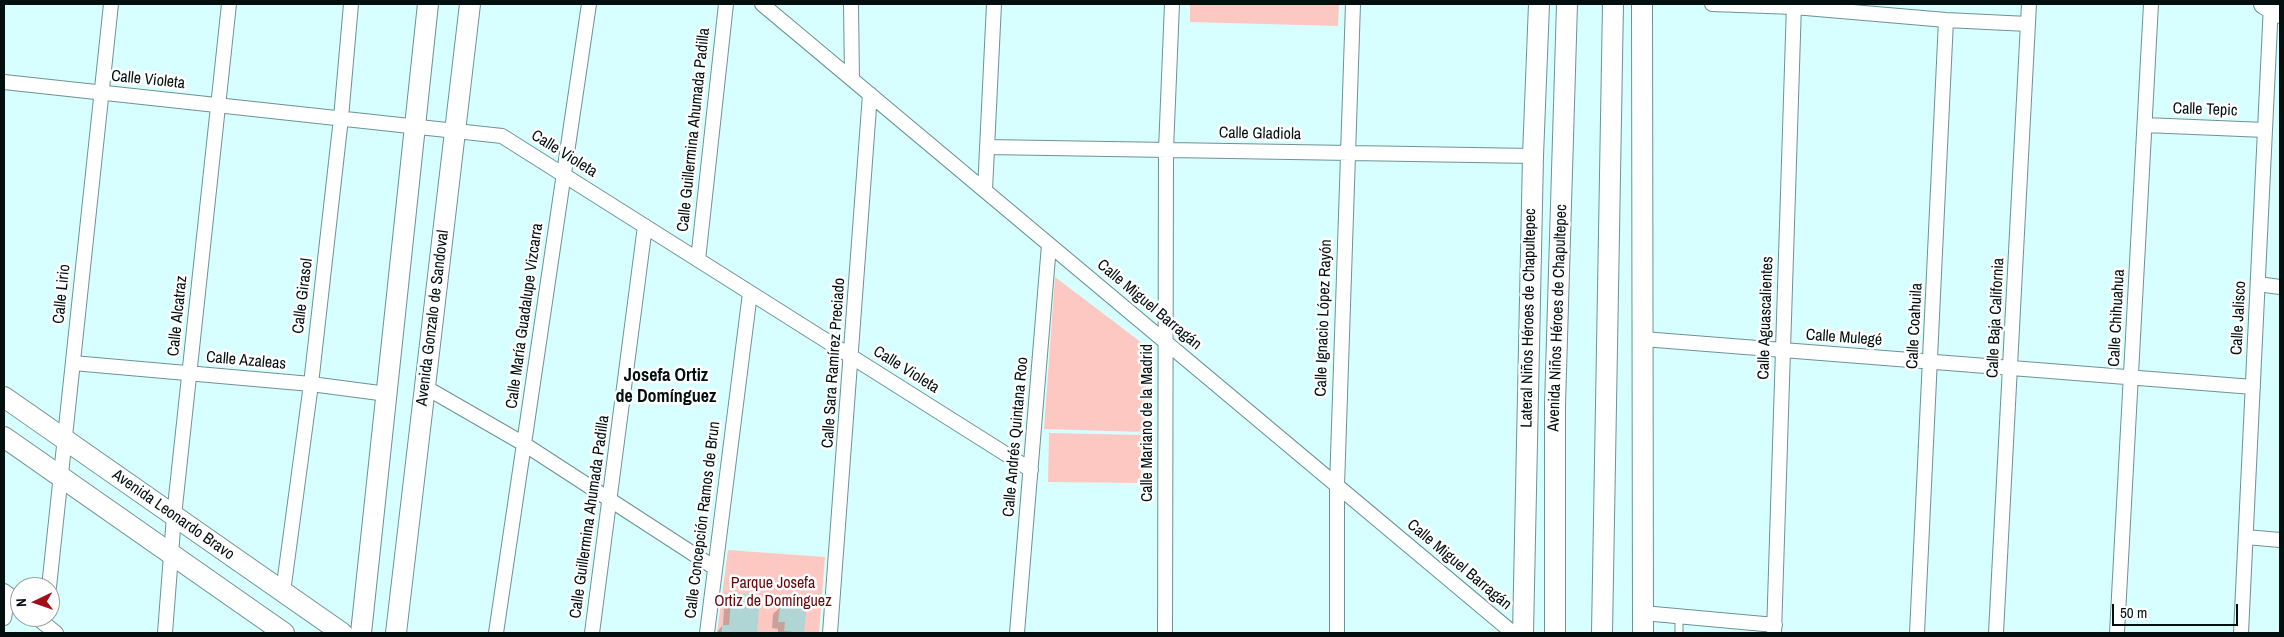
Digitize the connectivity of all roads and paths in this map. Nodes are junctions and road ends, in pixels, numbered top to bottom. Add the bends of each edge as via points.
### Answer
1 (111, 4) edge
2 (229, 4) edge
3 (351, 4) edge
4 (428, 4) edge
5 (470, 4) edge
6 (588, 4) edge
7 (726, 4) edge
8 (762, 4) edge
9 (851, 4) edge
10 (994, 4) edge
11 (1172, 4) edge
12 (1353, 4) edge
13 (1539, 4) edge
14 (1567, 4) edge
15 (1613, 4) edge
16 (1642, 4) edge
17 (1712, 4) edge
18 (2029, 4) edge
19 (2151, 4) edge
20 (1794, 5) edge
21 (2271, 7) edge
22 (1946, 20) junction
23 (2028, 24) junction
24 (1611, 68) junction
25 (852, 79) junction
26 (4, 82) edge
27 (101, 92) junction
28 (870, 94) junction
29 (219, 105) junction
30 (341, 118) junction
31 (2145, 125) junction
32 (415, 127) junction
33 (2265, 130) junction
34 (455, 131) junction
35 (987, 147) junction
36 (1166, 150) junction
37 (1347, 153) junction
38 (1533, 156) junction
39 (563, 174) junction
40 (985, 190) junction
41 (646, 226) junction
42 (1049, 244) junction
43 (698, 260) junction
44 (2258, 284) junction
45 (2280, 287) edge
46 (750, 292) junction
47 (1643, 339) junction
48 (1166, 342) junction
49 (1783, 351) junction
50 (852, 357) junction
51 (73, 362) junction
52 (1930, 362) junction
53 (2011, 368) junction
54 (189, 373) junction
55 (2131, 377) junction
56 (311, 384) junction
57 (425, 387) junction
58 (2253, 387) junction
59 (386, 394) junction
60 (4, 397) edge
61 (4, 437) edge
62 (65, 438) junction
63 (524, 444) junction
64 (1031, 470) junction
65 (60, 477) junction
66 (1337, 486) junction
67 (610, 501) junction
68 (174, 516) junction
69 (2246, 537) junction
70 (2280, 540) edge
71 (171, 554) junction
72 (715, 568) junction
73 (50, 577) edge
74 (283, 592) junction
75 (6, 593) edge
76 (1643, 613) junction
77 (1679, 616) junction
78 (4, 618) edge
79 (1774, 629) edge
80 (165, 633) edge
81 (282, 633) edge
82 (342, 633) edge
83 (361, 633) edge
84 (396, 633) edge
85 (496, 633) edge
86 (592, 633) edge
87 (707, 633) edge
88 (830, 633) edge
89 (1018, 633) edge
90 (1165, 633) edge
91 (1338, 633) edge
92 (1513, 633) edge
93 (1522, 633) edge
94 (1555, 633) edge
95 (1602, 633) edge
96 (1643, 633) edge
97 (1679, 633) edge
98 (1917, 633) edge
99 (1996, 633) edge
100 (2117, 633) edge
101 (2241, 633) edge

1 - 27 street, Calle Lirio
2 - 29 street, Calle Alcatraz
3 - 30 street, Calle Girasol
4 - 32 main road
5 - 34 main road, Avenida Gonzalo de Sandoval
6 - 39 street, Calle María Guadalupe Vizcarra
7 - 43 street, Calle Guillermina Ahumada Padilla
8 - 25 street, Calle Miguel Barragán
9 - 25 street
10 - 35 street
11 - 36 street, Calle Mariano de la Madrid
12 - 37 street, Calle Ignacio López Rayón
13 - 38 main road, Lateral Niños Héroes de Chapultepec
14 - 94 main road, Avenida Niños Héroes de Chapultepec via 1555,405
15 - 24 main road
16 - 24 main road
16 - 47 main road
17 - 20 street
18 - 23 street, Calle Baja California
19 - 31 street, Calle Chihuahua
20 - 22 street
20 - 49 street, Calle Aguascalientes
21 - 33 street, Calle Jalisco
22 - 23 street
22 - 52 street, Calle Coahuila
23 - 53 street, Calle Baja California
24 - 95 main road
25 - 28 street, Calle Miguel Barragán
26 - 27 street, Calle Violeta
27 - 29 street, Calle Violeta
27 - 51 street, Calle Lirio
28 - 40 street, Calle Miguel Barragán
28 - 50 street, Calle Sara Ramírez Preciado
29 - 30 street, Calle Violeta
29 - 54 street, Calle Alcatraz
30 - 32 street, Calle Violeta
30 - 56 street, Calle Girasol
31 - 33 street, Calle Tepic
31 - 55 street, Calle Chihuahua
32 - 34 street, Calle Violeta
32 - 59 main road
33 - 44 street, Calle Jalisco
34 - 39 street, Calle Violeta via 502,136
34 - 57 main road, Avenida Gonzalo de Sandoval
35 - 36 street, Calle Gladiola
35 - 40 street
36 - 37 street, Calle Gladiola
36 - 48 street, Calle Mariano de la Madrid
37 - 38 street, Calle Gladiola
37 - 66 street, Calle Ignacio López Rayón
38 - 93 main road, Lateral Niños Héroes de Chapultepec
39 - 41 street, Calle Violeta
39 - 63 street, Calle María Guadalupe Vizcarra
40 - 42 street, Calle Miguel Barragán
41 - 43 street, Calle Violeta
41 - 67 street, Calle Guillermina Ahumada Padilla
42 - 48 street, Calle Miguel Barragán
42 - 64 street, Calle Andrés Quintana Roo
43 - 46 street, Calle Violeta
44 - 45 street
44 - 58 street, Calle Jalisco
46 - 50 street, Calle Violeta
46 - 72 street, Calle Concepción Ramos de Brun
47 - 49 street, Calle Mulegé
47 - 76 main road
48 - 66 street, Calle Miguel Barragán
48 - 90 street, Calle Mariano de la Madrid
49 - 52 street, Calle Mulegé
49 - 79 street, Calle Aguascalientes
50 - 64 street, Calle Violeta
50 - 88 street, Calle Sara Ramírez Preciado
51 - 54 street, Calle Azaleas
51 - 62 street, Calle Lirio
52 - 53 street, Calle Mulegé
52 - 98 street, Calle Coahuila
53 - 55 street, Calle Mulegé
53 - 99 street, Calle Baja California
54 - 56 street, Calle Azaleas
54 - 68 street, Calle Alcatraz
55 - 58 street, Calle Mulegé
55 - 100 street, Calle Chihuahua
56 - 59 street, Calle Azaleas
56 - 74 street, Calle Girasol
57 - 63 street
57 - 84 main road, Avenida Gonzalo de Sandoval
58 - 69 street, Calle Jalisco
59 - 83 main road
60 - 62 main road, Avenida Leonardo Bravo
61 - 65 main road, Avenida Leonardo Bravo
62 - 65 street, Calle Lirio
62 - 68 main road, Avenida Leonardo Bravo
63 - 67 street
63 - 85 street, Calle María Guadalupe Vizcarra
64 - 89 street, Calle Andrés Quintana Roo
65 - 71 main road, Avenida Leonardo Bravo
65 - 73 street, Calle Lirio
66 - 91 street, Calle Ignacio López Rayón
66 - 92 street, Calle Miguel Barragán
67 - 72 street
67 - 86 street, Calle Guillermina Ahumada Padilla
68 - 71 street, Calle Alcatraz
68 - 74 main road, Avenida Leonardo Bravo
69 - 70 street
69 - 101 street, Calle Jalisco
71 - 80 street, Calle Alcatraz
71 - 81 main road, Avenida Leonardo Bravo
72 - 87 street, Calle Concepción Ramos de Brun
74 - 82 main road, Avenida Leonardo Bravo
75 - 78 street
76 - 77 street
76 - 96 main road
77 - 79 street
77 - 97 lane

